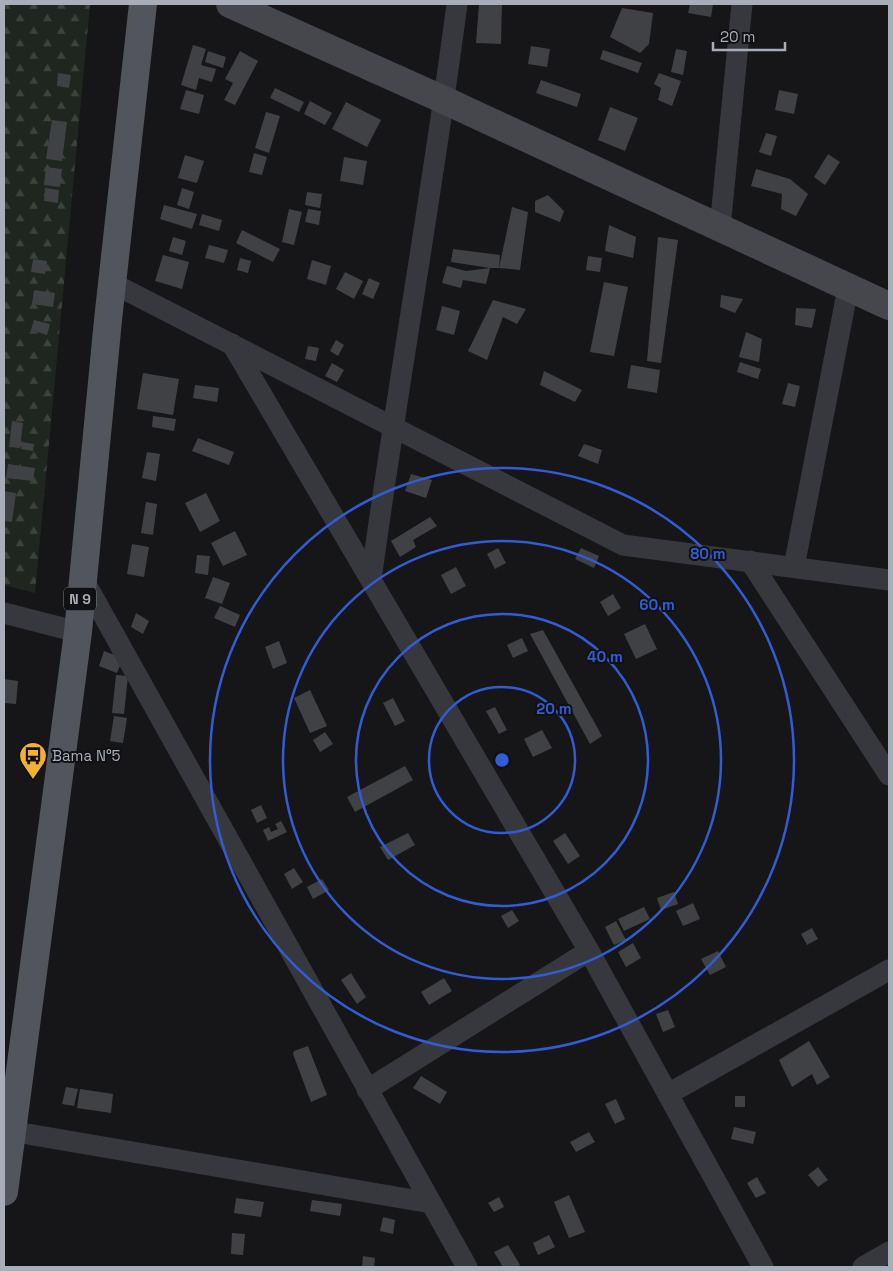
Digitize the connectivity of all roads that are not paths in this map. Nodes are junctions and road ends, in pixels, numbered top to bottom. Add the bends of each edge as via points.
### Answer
1 (143, 4) edge
2 (230, 4) edge
3 (457, 4) edge
4 (742, 4) edge
5 (444, 100) junction
6 (720, 228) junction
7 (112, 283) junction
8 (848, 288) junction
9 (889, 306) edge
10 (232, 344) junction
11 (392, 426) junction
12 (750, 561) junction
13 (794, 567) junction
14 (82, 577) junction
15 (371, 580) junction
16 (889, 580) edge
17 (4, 613) edge
18 (78, 632) junction
19 (889, 775) edge
20 (589, 950) junction
21 (889, 970) edge
22 (367, 1090) junction
23 (668, 1094) junction
24 (7, 1131) edge
25 (4, 1192) edge
26 (431, 1203) junction
27 (889, 1252) edge
28 (467, 1267) edge
29 (763, 1267) edge
30 (863, 1267) edge

1 - 7 main road, N 9
2 - 5 street
3 - 5 street
4 - 6 street
5 - 6 street
5 - 11 street
6 - 8 street
7 - 10 street
7 - 14 main road, N 9
8 - 9 street
8 - 13 street
10 - 11 street
10 - 15 street
11 - 12 street via 623,545
11 - 15 street
12 - 13 street
12 - 19 street
13 - 16 street
14 - 18 main road, N 9
14 - 22 street
15 - 20 street
17 - 18 street
18 - 24 main road, N 9
20 - 22 street
20 - 23 street
21 - 23 street
22 - 26 street
23 - 29 street
24 - 25 main road, N 9
24 - 26 street
26 - 28 street
27 - 30 street

